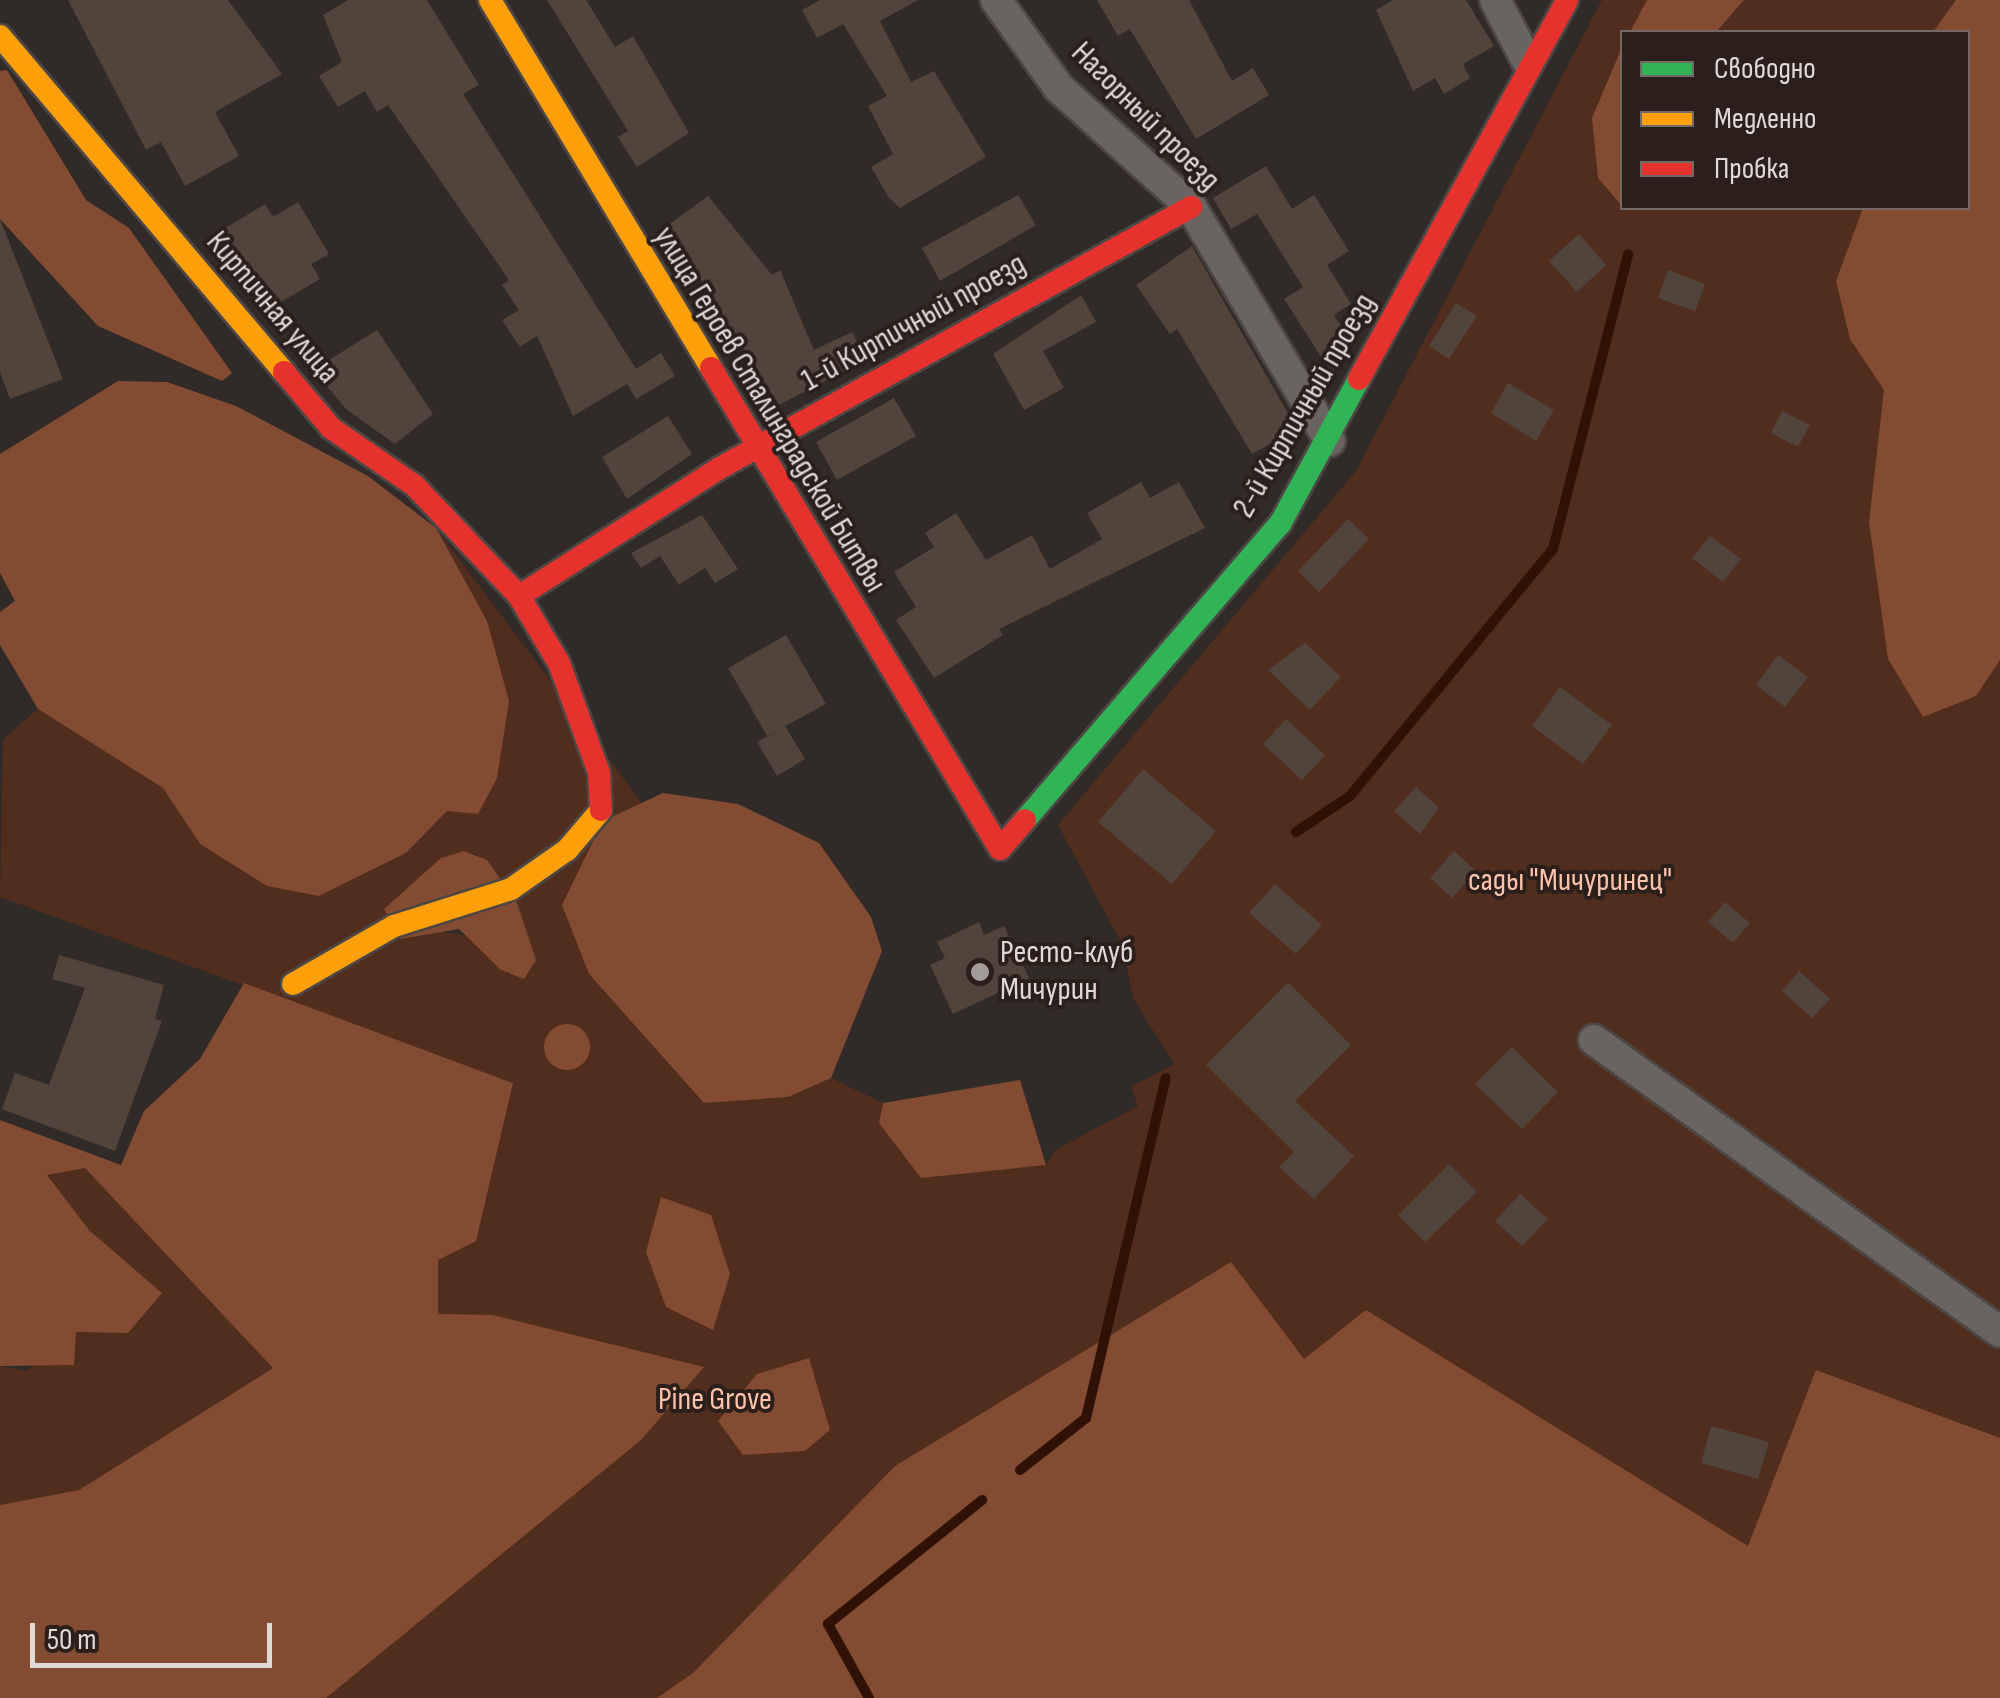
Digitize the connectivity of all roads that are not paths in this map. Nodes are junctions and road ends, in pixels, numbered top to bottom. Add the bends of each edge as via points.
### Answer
1 (490, 0) edge
2 (996, 0) edge
3 (1495, 0) edge
4 (1567, 0) edge
5 (0, 36) edge
6 (1528, 61) junction
7 (1191, 207) junction
8 (1330, 441) junction
9 (752, 450) junction
10 (519, 596) junction
11 (1000, 849) joint
12 (292, 984) dead end
13 (1594, 1040) dead end
14 (2000, 1332) edge

1 - 9 street, улица Героев Сталинградской Битвы
2 - 7 street, Нагорный проезд via 1059,88
3 - 6 street
4 - 6 street, 2-й Кирпичный проезд
5 - 10 street, Кирпичная улица via 331,428 415,486
6 - 8 street, 2-й Кирпичный проезд
7 - 8 street, Нагорный проезд
7 - 9 street, 1-й Кирпичный проезд
8 - 11 street, 2-й Кирпичный проезд via 1280,524
9 - 10 street, 1-й Кирпичный проезд
9 - 11 street, улица Героев Сталинградской Битвы
10 - 12 street, Кирпичная улица via 558,663 599,773 601,810 567,850 511,889 394,926
13 - 14 street

